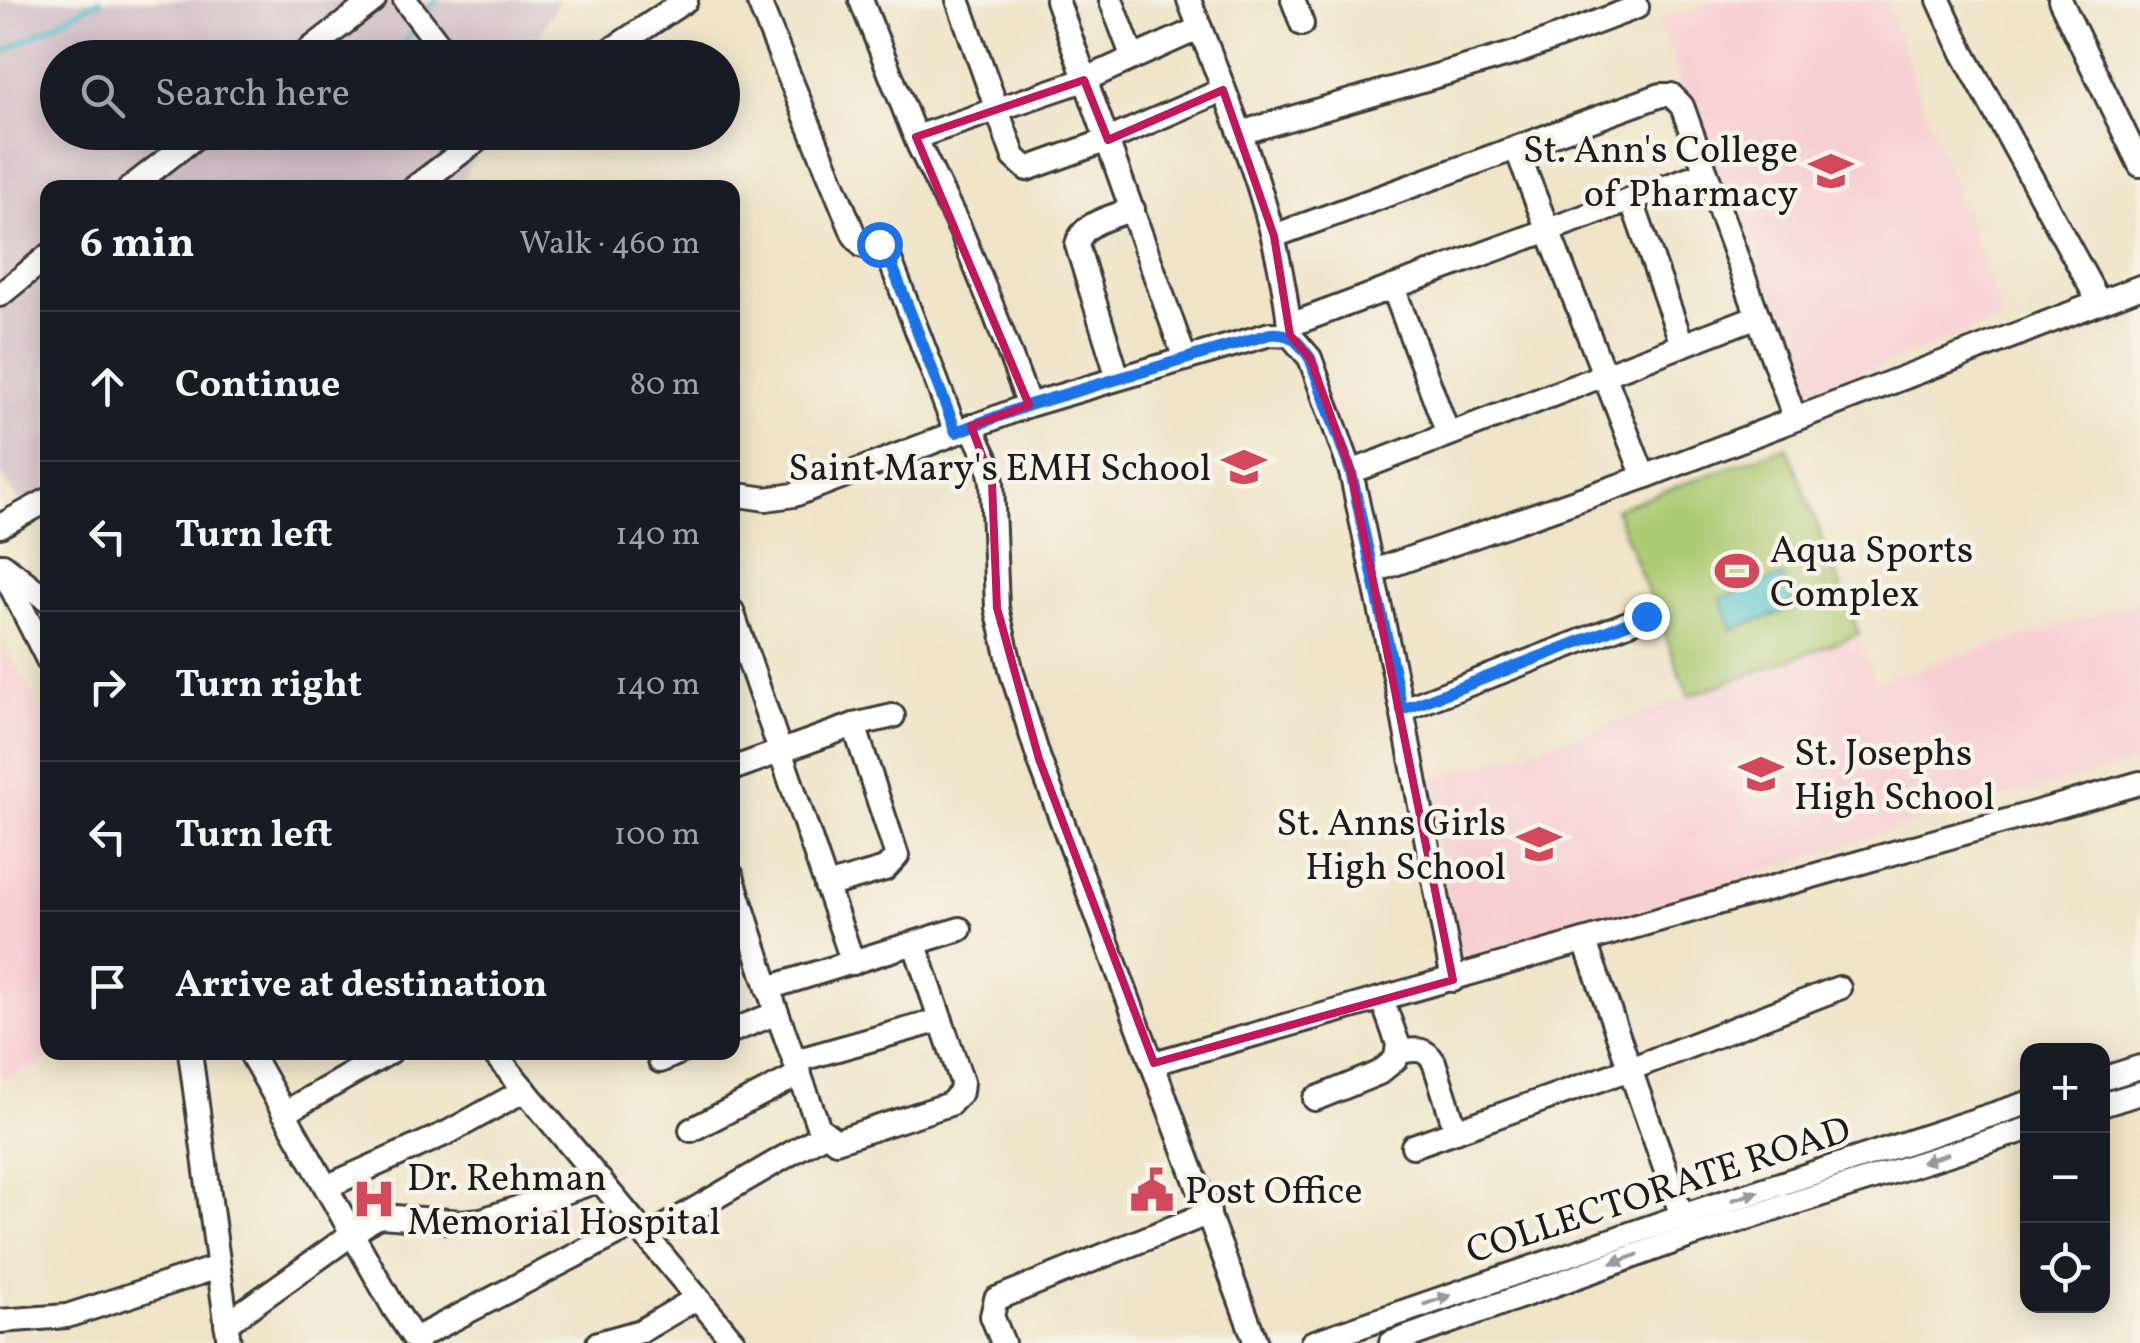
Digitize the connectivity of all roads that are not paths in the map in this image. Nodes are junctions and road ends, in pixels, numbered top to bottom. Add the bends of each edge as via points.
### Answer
1 (374, 0) edge
2 (686, 0) edge
3 (758, 0) edge
4 (862, 0) edge
5 (958, 0) edge
6 (1057, 0) edge
7 (1110, 0) edge
8 (1190, 0) edge
9 (1293, 0) edge
10 (1939, 0) edge
11 (2060, 0) edge
12 (409, 6) edge
13 (1637, 7) dead end
14 (1302, 24) dead end
15 (1200, 28) junction
16 (323, 40) edge
17 (436, 40) edge
18 (626, 40) edge
19 (1133, 58) junction
20 (1084, 80) junction
21 (1223, 90) junction
22 (998, 109) junction
23 (1240, 133) junction
24 (916, 137) junction
25 (1108, 140) junction
26 (1516, 148) junction
27 (179, 150) edge
28 (464, 150) edge
29 (2140, 166) edge
30 (1706, 172) junction
31 (140, 180) edge
32 (425, 180) edge
33 (1631, 199) junction
34 (1133, 210) junction
35 (1548, 230) junction
36 (1274, 236) junction
37 (40, 262) edge
38 (1393, 287) junction
39 (2140, 287) edge
40 (0, 295) edge
41 (2099, 302) junction
42 (1758, 316) junction
43 (1290, 330) junction
44 (1682, 344) junction
45 (1185, 359) junction
46 (1604, 373) junction
47 (1118, 378) junction
48 (1029, 405) junction
49 (1794, 419) junction
50 (963, 429) junction
51 (1448, 434) junction
52 (1351, 472) junction
53 (1644, 477) junction
54 (740, 495) edge
55 (40, 499) edge
56 (0, 526) edge
57 (0, 564) edge
58 (1374, 571) junction
59 (40, 594) edge
60 (1646, 616) dead end
61 (740, 635) edge
62 (40, 644) edge
63 (1402, 710) junction
64 (893, 716) dead end
65 (854, 725) junction
66 (781, 752) junction
67 (740, 767) edge
68 (2140, 783) edge
69 (826, 886) junction
70 (960, 929) dead end
71 (1586, 942) junction
72 (915, 945) junction
73 (743, 946) edge
74 (853, 963) junction
75 (1453, 980) junction
76 (768, 988) junction
77 (1838, 988) dead end
78 (1382, 999) junction
79 (777, 1013) junction
80 (940, 1020) junction
81 (740, 1028) edge
82 (1398, 1052) junction
83 (191, 1060) edge
84 (255, 1060) edge
85 (376, 1060) edge
86 (499, 1060) edge
87 (1154, 1063) junction
88 (2140, 1067) edge
89 (797, 1068) junction
90 (1630, 1069) junction
91 (2110, 1076) edge
92 (525, 1090) junction
93 (2140, 1093) edge
94 (1315, 1099) dead end
95 (2110, 1102) edge
96 (2020, 1107) edge
97 (284, 1112) junction
98 (690, 1130) dead end
99 (1456, 1131) junction
100 (2020, 1132) edge
101 (824, 1134) junction
102 (1413, 1146) dead end
103 (600, 1180) junction
104 (326, 1187) junction
105 (1209, 1213) junction
106 (1682, 1216) junction
107 (642, 1231) junction
108 (353, 1233) junction
109 (218, 1266) junction
110 (697, 1298) junction
111 (0, 1321) edge
112 (227, 1333) edge
113 (416, 1341) edge
114 (598, 1343) edge
115 (735, 1343) edge
116 (1003, 1343) edge
117 (1256, 1343) edge
118 (1312, 1343) edge
119 (1391, 1343) edge

1 - 16 street
2 - 18 street
3 - 50 street via 854,235 864,246 882,246 890,260
4 - 24 street
5 - 22 street
6 - 20 street
7 - 19 street
8 - 15 street
9 - 14 street
10 - 41 street
11 - 29 street
12 - 17 street
13 - 23 street via 1515,53
15 - 19 street
15 - 21 street
19 - 20 street
20 - 22 street
20 - 25 street
21 - 23 street
21 - 25 street
22 - 24 street
22 - 25 street via 1014,157 1027,169
23 - 36 street
24 - 48 street
25 - 34 street
26 - 30 street via 1671,95 1682,106
26 - 35 street
26 - 36 street
27 - 31 street
28 - 32 street
30 - 33 street
30 - 42 street
33 - 35 street
33 - 44 street
34 - 45 street
34 - 47 street via 1089,226 1077,245
35 - 38 street
35 - 46 street
36 - 43 street
37 - 40 street
38 - 43 street
38 - 51 street
39 - 41 street
41 - 49 street
42 - 44 street
42 - 49 street
43 - 45 street
43 - 52 street via 1310,358
44 - 46 street
45 - 47 street
46 - 51 street
46 - 53 street
47 - 48 street
48 - 50 street
49 - 53 street
50 - 54 street via 794,495
50 - 87 street via 988,462 997,608 1012,673
51 - 52 street
52 - 58 street
53 - 58 street
55 - 56 street
57 - 59 street
57 - 62 street
58 - 63 street
60 - 63 street
61 - 66 street
63 - 75 street
64 - 65 street
65 - 66 street
65 - 69 street via 897,856 884,869
66 - 67 street
66 - 69 street
68 - 71 street
69 - 74 street
70 - 72 street
71 - 75 street
71 - 90 street
72 - 74 street
72 - 80 street
73 - 76 street
74 - 76 street
75 - 78 street
76 - 79 street
77 - 90 street
78 - 82 street
78 - 87 street
79 - 81 street
79 - 89 street
80 - 89 street
80 - 101 street via 962,1082 957,1099 846,1140
82 - 94 street via 1378,1073
82 - 99 street via 1429,1053
83 - 109 street
84 - 97 street
85 - 97 street
86 - 92 street
87 - 105 street
88 - 91 street
89 - 98 street
89 - 101 street
90 - 99 street
90 - 106 street
92 - 103 street
92 - 104 street
93 - 95 street
106 -> 96 street, COLLECTORATE ROAD
97 - 104 street
99 - 102 street
100 -> 119 street, COLLECTORATE ROAD via 1690,1236
101 - 107 street
103 - 107 street
103 - 108 street via 482,1220 381,1216
104 - 108 street
105 - 116 street via 1002,1295 992,1316
105 - 117 street
118 -> 106 street, COLLECTORATE ROAD
107 - 110 street
107 - 113 street
108 - 112 street
108 - 113 street
109 - 111 street via 67,1316
109 - 112 street
110 - 114 street via 641,1331
110 - 115 street

